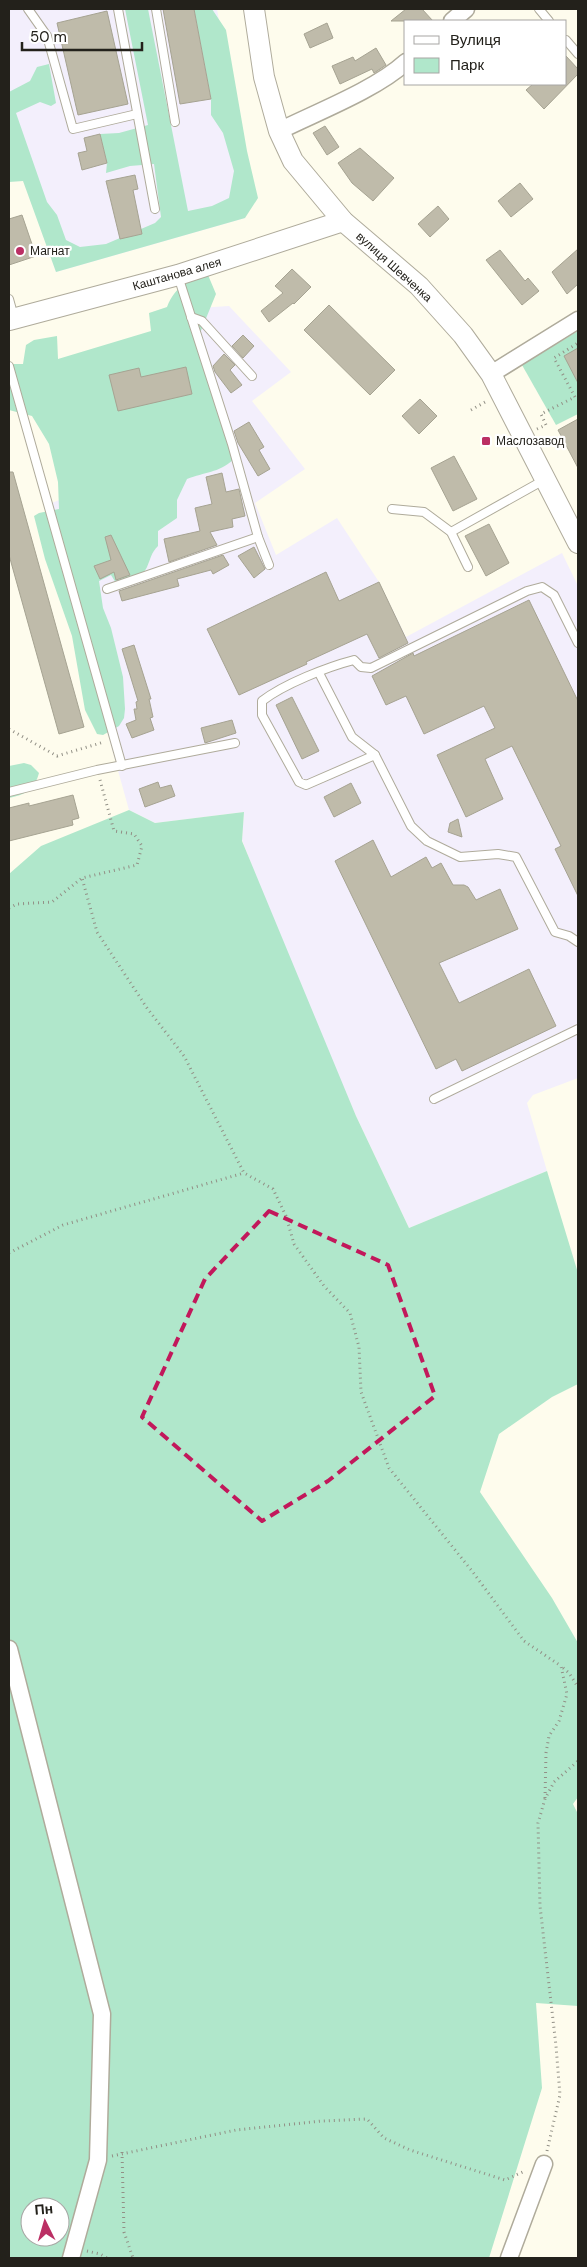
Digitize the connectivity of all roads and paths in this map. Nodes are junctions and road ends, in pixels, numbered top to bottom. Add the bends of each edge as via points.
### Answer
1 (28, 9) edge
2 (118, 9) edge
3 (156, 9) edge
4 (254, 9) edge
5 (466, 9) edge
6 (539, 9) edge
7 (453, 20) edge
8 (548, 20) edge
9 (567, 41) edge
10 (578, 54) edge
11 (404, 64) edge
12 (138, 114) junction
13 (176, 122) dead end
14 (278, 131) junction
15 (155, 209) dead end
16 (343, 221) junction
17 (178, 275) junction
18 (9, 299) edge
19 (191, 317) junction
20 (12, 320) edge
21 (578, 320) edge
22 (578, 343) edge
23 (9, 366) edge
24 (491, 374) junction
25 (252, 376) dead end
26 (576, 396) edge
27 (523, 436) junction
28 (546, 478) junction
29 (392, 509) dead end
30 (451, 532) junction
31 (258, 537) junction
32 (578, 542) edge
33 (269, 565) dead end
34 (468, 567) dead end
35 (107, 590) dead end
36 (578, 643) edge
37 (319, 672) junction
38 (9, 729) edge
39 (114, 740) junction
40 (235, 743) dead end
41 (375, 755) junction
42 (122, 766) junction
43 (97, 770) junction
44 (9, 792) edge
45 (82, 878) junction
46 (9, 908) edge
47 (578, 942) edge
48 (578, 1029) edge
49 (434, 1099) dead end
50 (244, 1173) junction
51 (9, 1253) edge
52 (9, 1649) edge
53 (561, 1666) junction
54 (578, 1687) edge
55 (578, 1761) edge
56 (545, 1798) junction
57 (122, 2152) junction
58 (98, 2160) junction
59 (544, 2164) junction
60 (71, 2258) edge
61 (133, 2258) edge
62 (509, 2258) edge

1 - 12 lane via 47,36 73,129
2 - 12 lane
3 - 13 lane
4 - 14 street, вулиця Шевченка via 264,77
5 - 7 street
6 - 8 lane
9 - 10 lane
11 - 14 street via 370,86
12 - 15 lane
14 - 16 street, вулиця Шевченка via 293,161
16 - 17 street, Каштанова алея
16 - 24 street, вулиця Шевченка via 419,286 463,335
17 - 19 lane
17 - 20 street, Каштанова алея
18 - 20 lane
19 - 25 lane via 202,321
19 - 31 lane
21 - 24 street
22 - 26 path via 554,358
23 - 39 lane
24 - 27 street, вулиця Шевченка
26 - 27 path via 541,414 546,425
27 - 28 street, вулиця Шевченка
28 - 30 lane
28 - 32 street, вулиця Шевченка
29 - 30 lane via 424,512
30 - 34 lane
31 - 33 lane
31 - 35 lane
36 - 37 lane via 554,595 542,587 527,591 371,668 354,660
37 - 41 lane via 352,737
37 - 41 lane via 276,691 262,701 262,715 299,782 306,785
38 - 39 path via 58,756
39 - 42 lane
40 - 42 lane
41 - 47 lane via 411,826 427,841 460,857 498,854 516,857 555,932
42 - 43 lane
43 - 44 lane
43 - 45 path via 114,830 134,834 142,846 137,865
45 - 46 path via 52,902 17,904
45 - 50 path via 97,932 147,1008 184,1056
48 - 49 lane
50 - 51 path via 63,1224
50 - 53 path via 274,1189 294,1244 324,1286 350,1313 359,1347 361,1392 389,1468 524,1640
52 - 58 street via 102,2014
53 - 54 path
53 - 56 path via 567,1694 559,1721 549,1736
55 - 56 path via 554,1782
56 - 59 path via 538,1823 540,1906 560,2095
57 - 58 path
57 - 59 path via 236,2130 367,2119 384,2138 410,2150 505,2180
57 - 61 path via 124,2232
58 - 60 street
59 - 62 street

